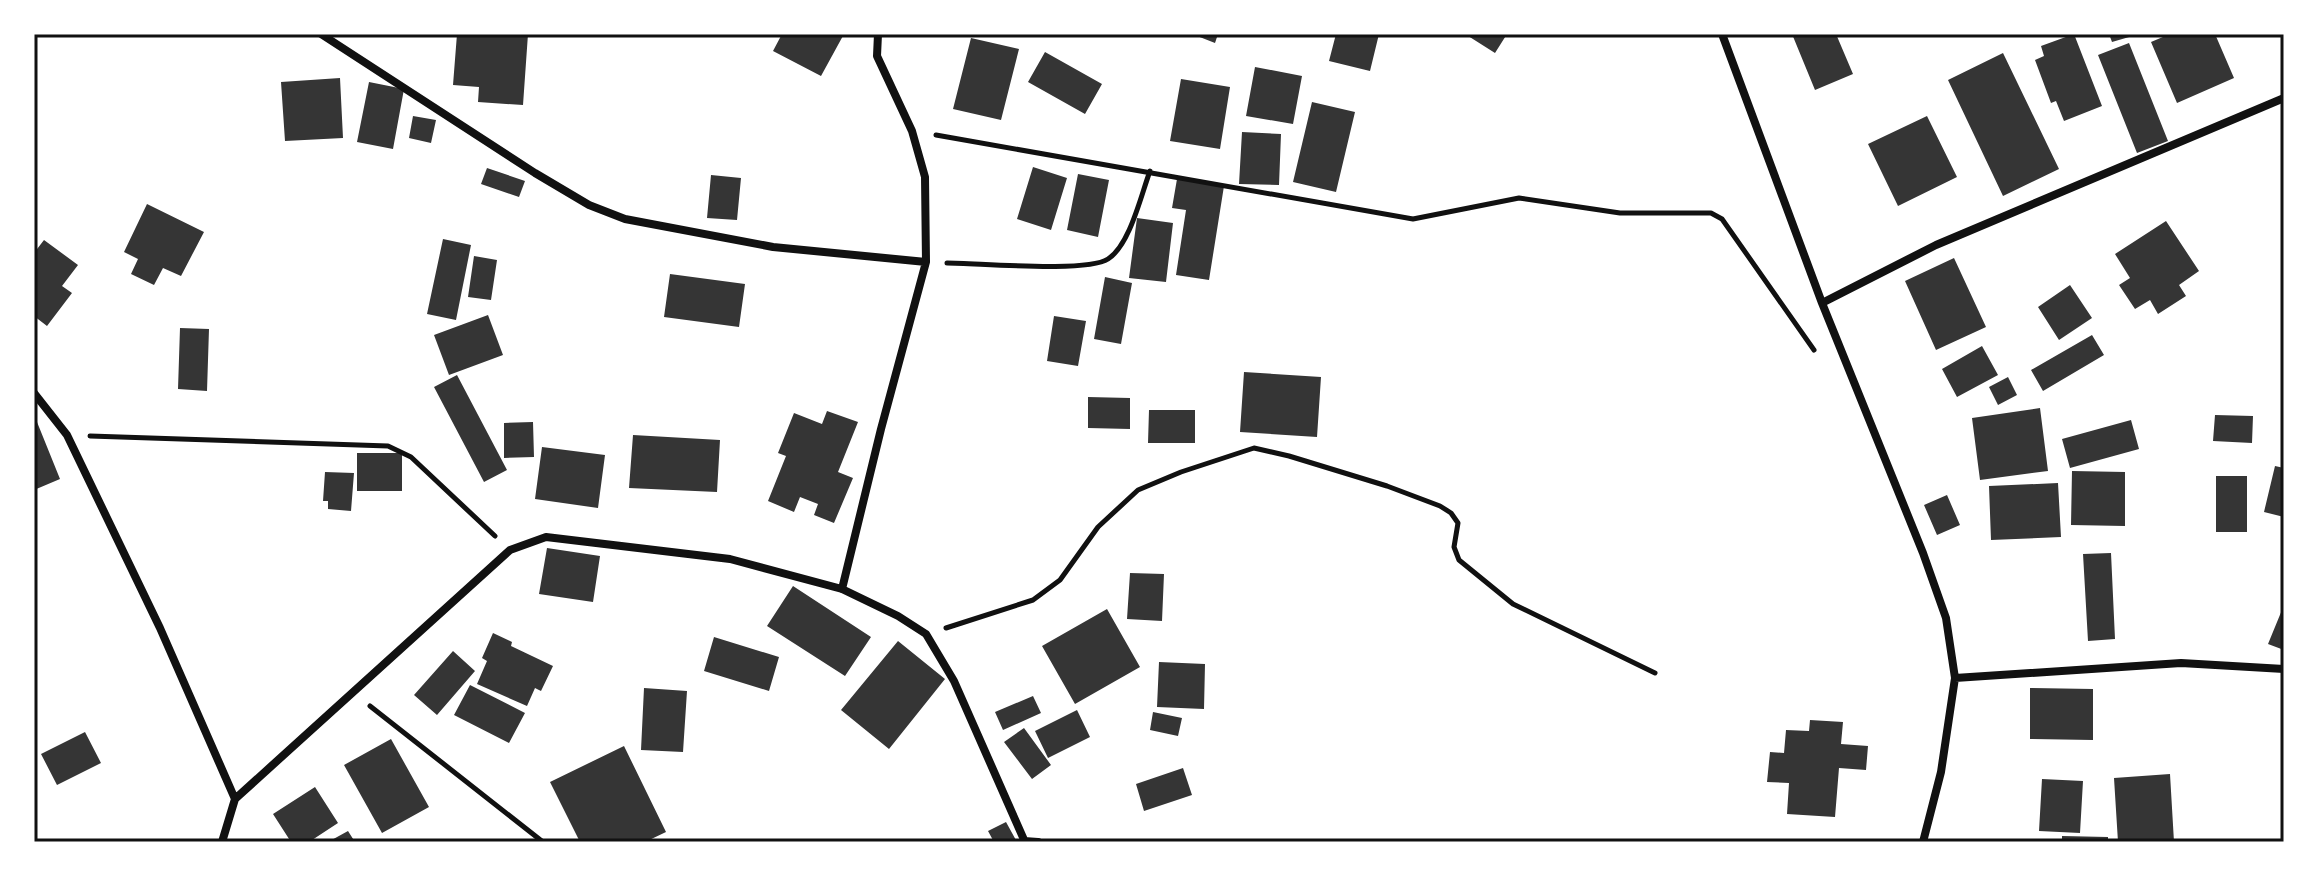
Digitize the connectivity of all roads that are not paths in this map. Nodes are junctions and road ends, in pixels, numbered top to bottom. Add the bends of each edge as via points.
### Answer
1 (321, 34) edge
2 (878, 34) edge
3 (1722, 34) edge
4 (2284, 98) edge
5 (926, 262) junction
6 (1822, 303) junction
7 (34, 393) edge
8 (842, 589) junction
9 (2284, 669) edge
10 (1955, 678) junction
11 (235, 799) junction
12 (222, 842) edge
13 (1024, 842) edge
14 (1038, 842) edge
15 (1923, 842) edge

1 - 5 street via 535,173 625,219 773,247
2 - 5 street via 877,56 912,131 925,177
3 - 6 street
4 - 6 street via 1936,245
5 - 8 street
6 - 10 street via 1928,566 1946,618
7 - 11 street via 67,435
8 - 11 street via 730,559 546,537 510,550
8 - 13 street via 926,634 954,681
9 - 10 street via 2181,663
10 - 15 street via 1941,772
11 - 12 street
13 - 14 street

